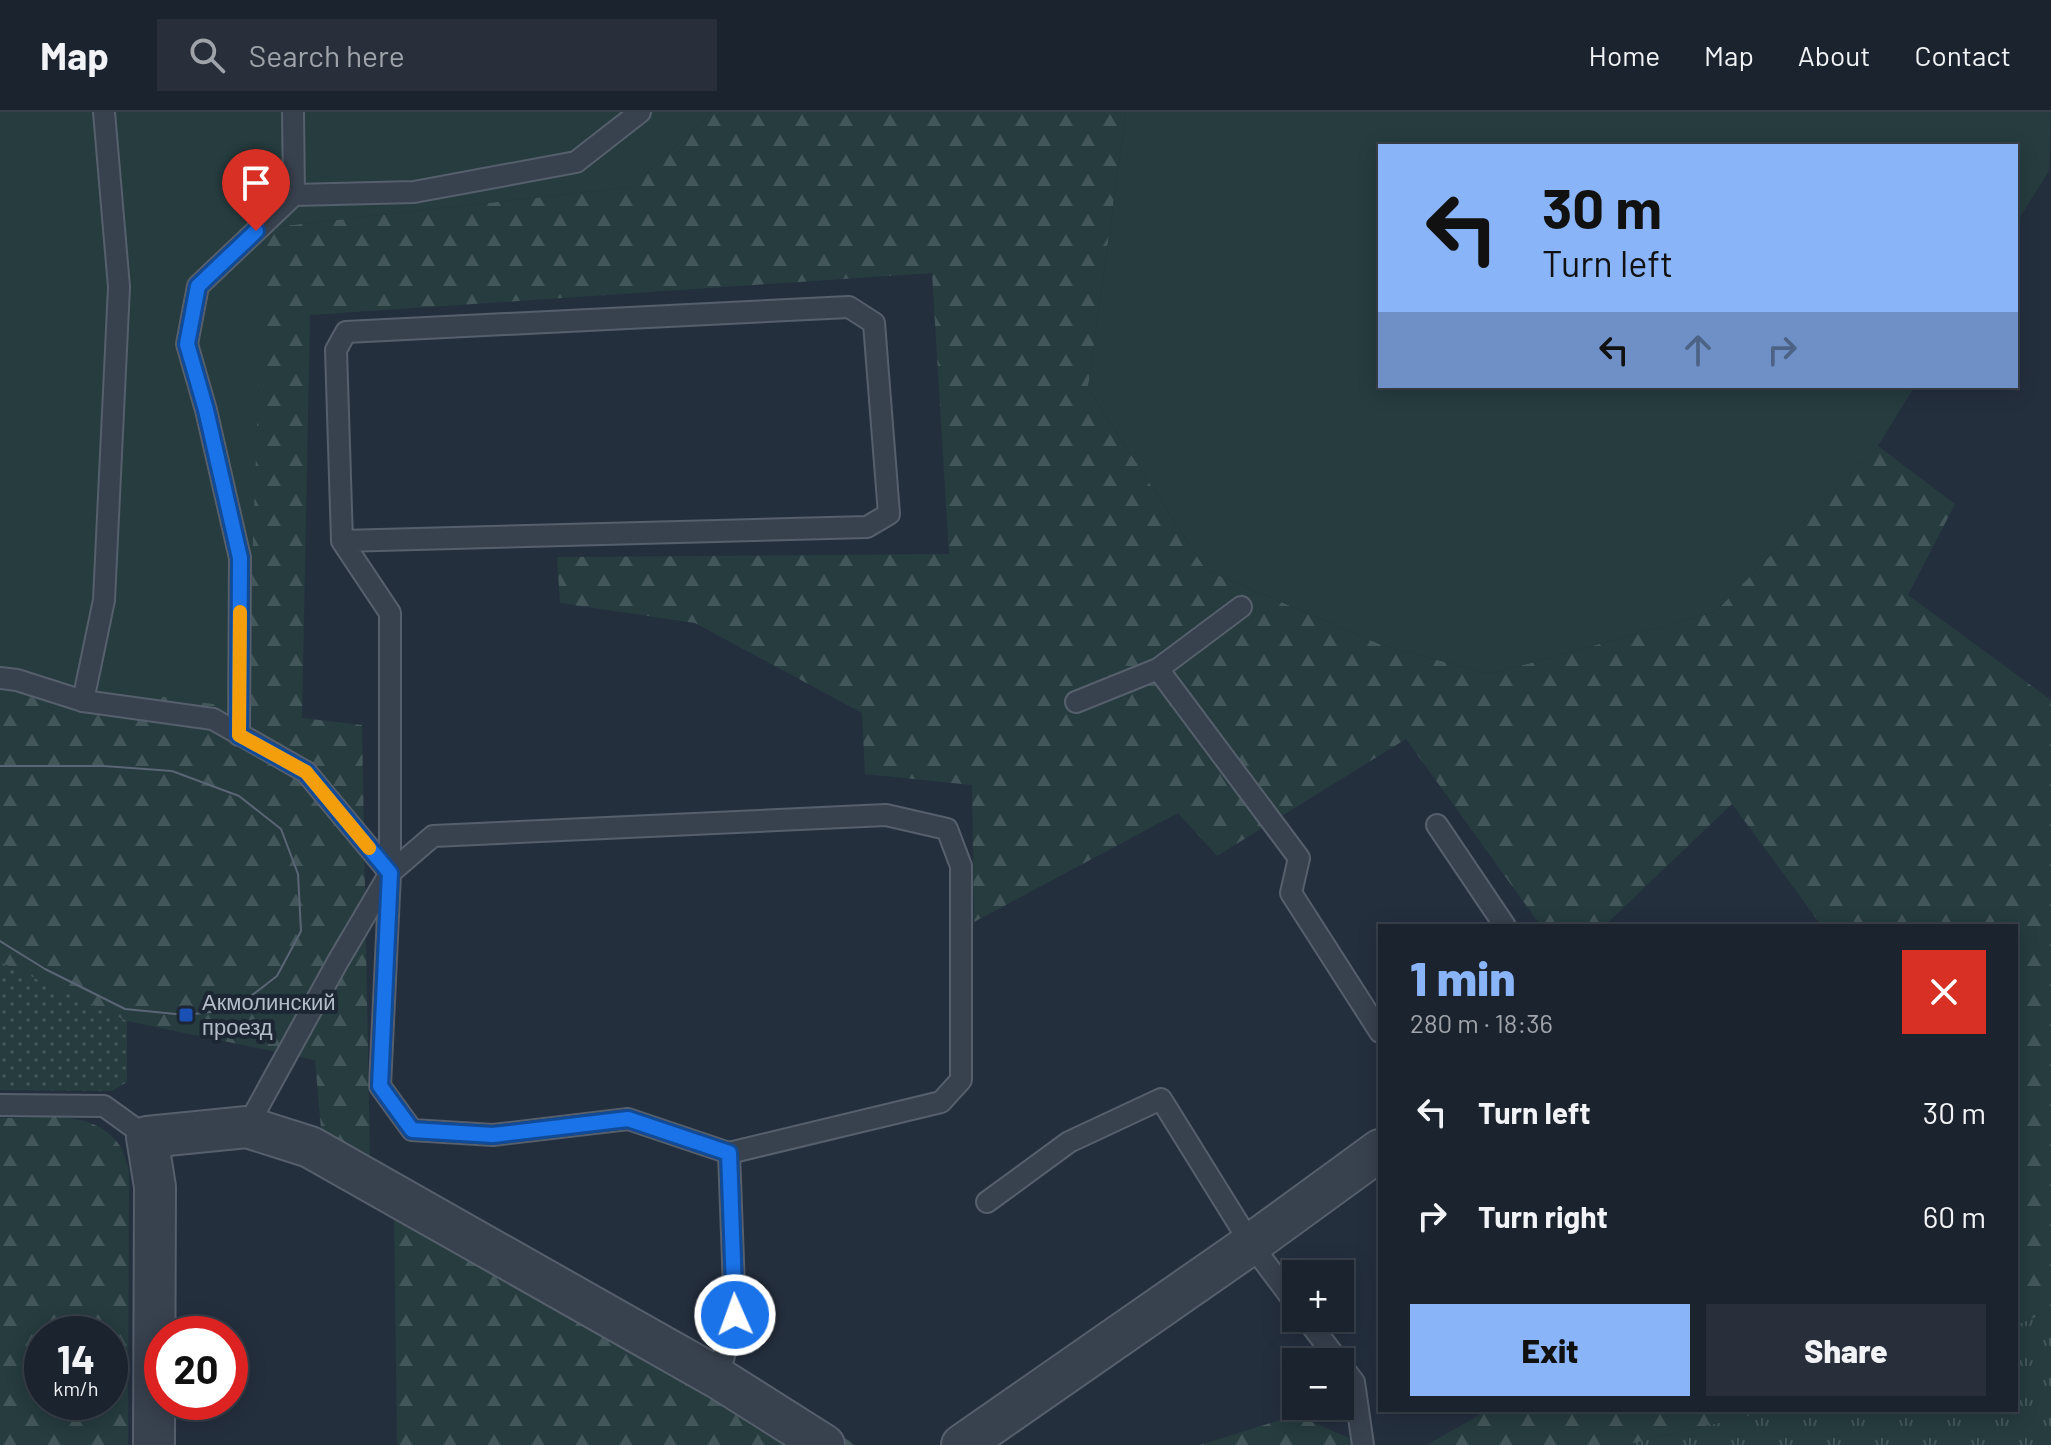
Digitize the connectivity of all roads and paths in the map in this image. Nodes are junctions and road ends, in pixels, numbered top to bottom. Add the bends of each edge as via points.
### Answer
1 (104, 112) edge
2 (293, 112) edge
3 (640, 112) edge
4 (294, 195) junction
5 (342, 541) junction
6 (1241, 607) dead end
7 (1158, 669) junction
8 (0, 678) edge
9 (83, 701) junction
10 (1076, 702) dead end
11 (239, 735) junction
12 (1437, 825) dead end
13 (390, 873) junction
14 (1504, 924) edge
15 (1378, 1029) edge
16 (0, 1105) edge
17 (247, 1127) junction
18 (147, 1137) junction
19 (1378, 1151) edge
20 (729, 1153) junction
21 (987, 1202) dead end
22 (1251, 1244) junction
23 (1282, 1285) edge
24 (718, 1378) junction
25 (1354, 1382) edge
26 (154, 1445) edge
27 (824, 1445) edge
28 (962, 1445) edge
29 (1363, 1445) edge

1 - 9 lane via 119,287 104,600
2 - 4 lane
3 - 4 lane via 576,162 414,192
4 - 11 lane via 198,286 187,344 240,558
5 - 5 lane via 336,350 346,332 849,307 874,323 889,514 867,527
5 - 13 lane via 390,613
6 - 7 lane
7 - 10 lane
7 - 15 lane via 1299,858 1291,893
8 - 9 lane
9 - 11 lane via 213,719
11 - 13 lane via 306,772
12 - 14 lane
13 - 17 lane
13 - 20 lane via 380,1086 412,1130 493,1135 628,1119
13 - 20 lane via 433,836 886,815 947,829 961,866 961,1080 941,1102
16 - 18 lane via 104,1106
17 - 18 street
17 - 24 street via 310,1147
18 - 26 street via 155,1187
19 - 22 street
20 - 24 lane via 735,1315
21 - 22 lane via 1069,1142 1161,1099
22 - 23 lane
22 - 28 street
24 - 27 street
25 - 29 lane

